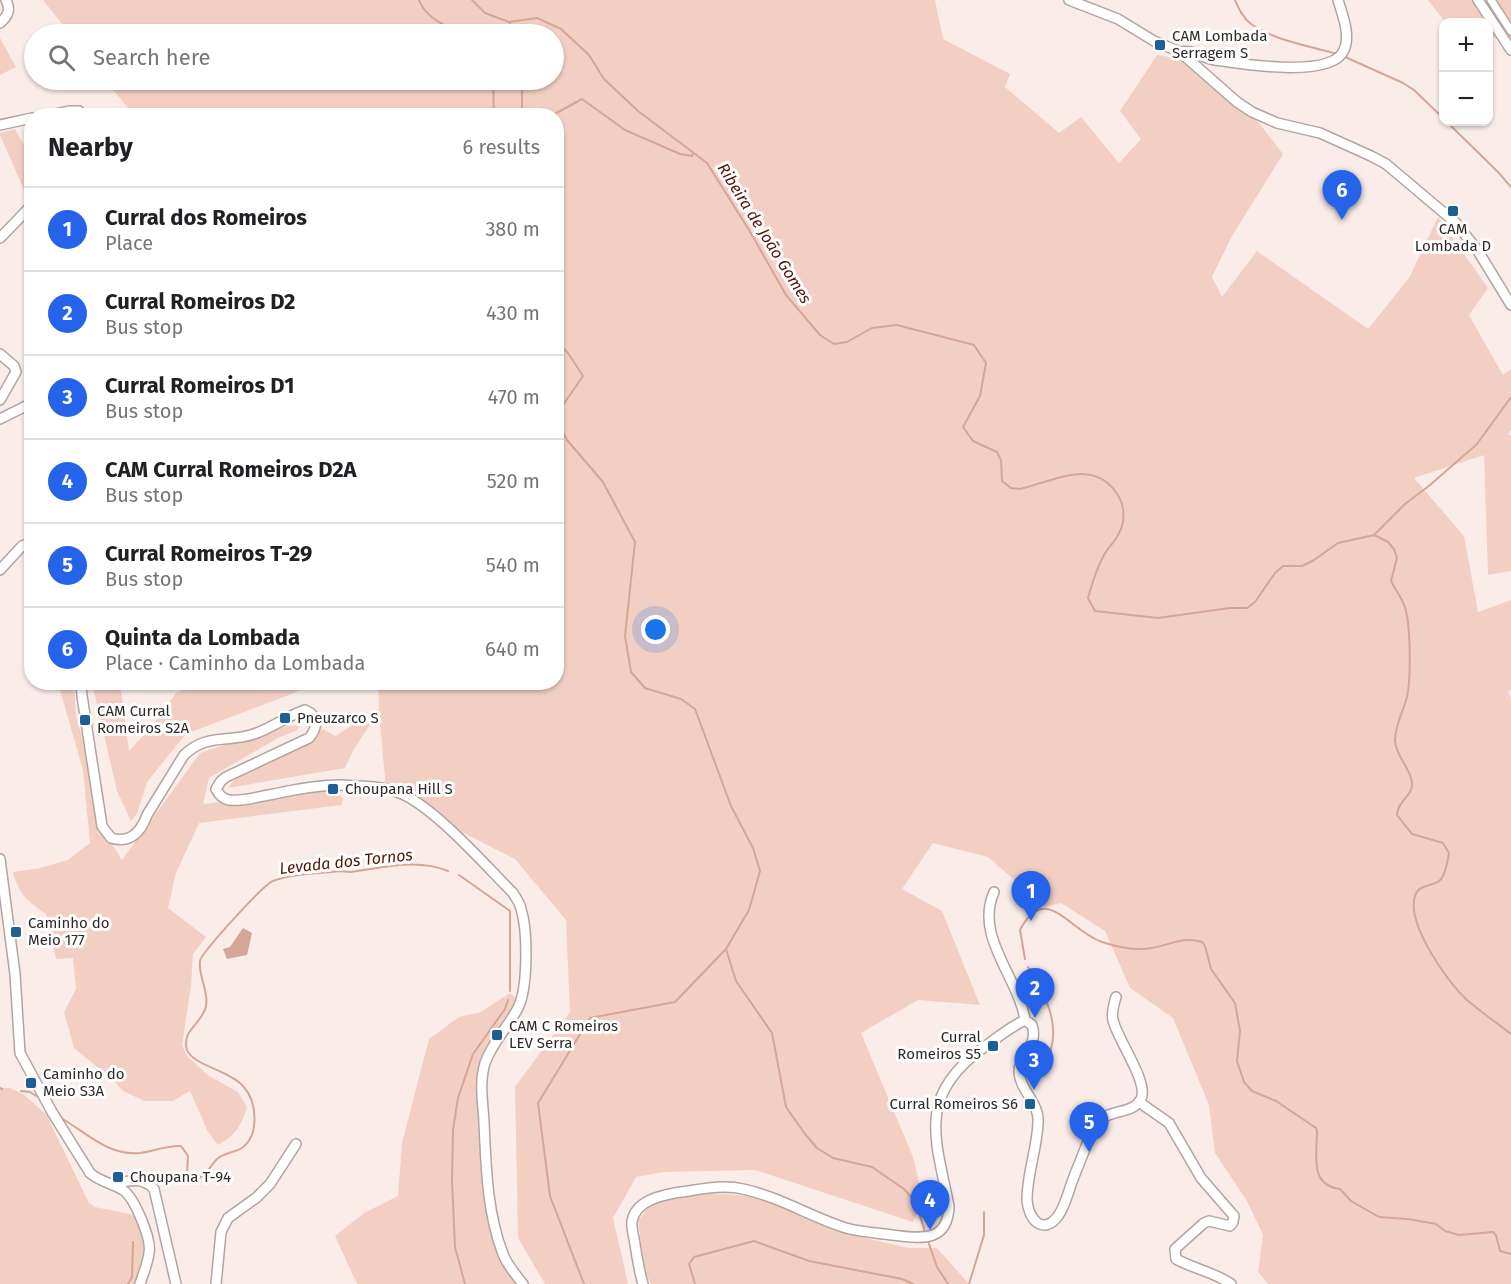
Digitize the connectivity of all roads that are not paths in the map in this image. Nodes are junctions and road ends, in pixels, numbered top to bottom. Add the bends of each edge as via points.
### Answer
1 (6, 0) edge
2 (1069, 0) edge
3 (1338, 0) edge
4 (1478, 0) edge
5 (1491, 0) edge
6 (0, 23) edge
7 (1511, 31) edge
8 (1511, 50) edge
9 (1180, 52) junction
10 (24, 120) edge
11 (0, 125) edge
12 (24, 213) edge
13 (0, 238) edge
14 (1511, 305) edge
15 (0, 354) edge
16 (0, 400) edge
17 (24, 407) edge
18 (0, 419) edge
19 (24, 545) edge
20 (0, 570) edge
21 (82, 690) edge
22 (0, 859) edge
23 (994, 892) dead end
24 (1116, 997) dead end
25 (1025, 1020) junction
26 (1139, 1102) junction
27 (296, 1144) dead end
28 (113, 1184) junction
29 (140, 1284) edge
30 (176, 1284) edge
31 (216, 1284) edge
32 (523, 1284) edge
33 (643, 1284) edge
34 (1231, 1284) edge

1 - 6 street via 9,12
2 - 9 street via 1119,20
3 - 9 street via 1346,42 1338,60 1324,66 1280,67 1212,60 1193,52
4 - 8 street
5 - 7 street
9 - 14 street via 1252,112 1277,123 1320,133 1386,164 1456,223
10 - 11 street
12 - 13 street
15 - 16 street via 16,372
17 - 18 street
19 - 20 street
21 - 32 street via 102,826 111,838 126,840 135,836 184,755 201,741 255,734 305,710 316,719 309,738 226,777 216,789 219,796 243,800 341,785 398,792 438,820 513,893 521,906 524,923 525,983 517,1010 485,1063 482,1082 487,1184 494,1219 503,1254
22 - 28 street via 15,974 20,1053 90,1173
23 - 25 street via 989,907 994,945 1022,1002
24 - 26 street via 1112,1017 1142,1084
25 - 26 street via 1032,1025 1034,1038 1020,1066 1022,1083 1035,1104 1039,1122 1029,1181 1028,1207 1033,1219 1042,1224 1052,1222 1063,1207 1099,1119
25 - 33 street via 957,1069 944,1089 935,1135 950,1206 941,1230 924,1239 849,1229 771,1197 733,1187 658,1196 648,1200 632,1220
26 - 34 street via 1169,1123 1202,1178 1234,1216 1230,1226 1204,1223 1175,1249 1176,1259
27 - 31 street via 256,1198 228,1218 221,1232
28 - 29 street via 132,1198 150,1250
28 - 30 street via 139,1180 154,1189

